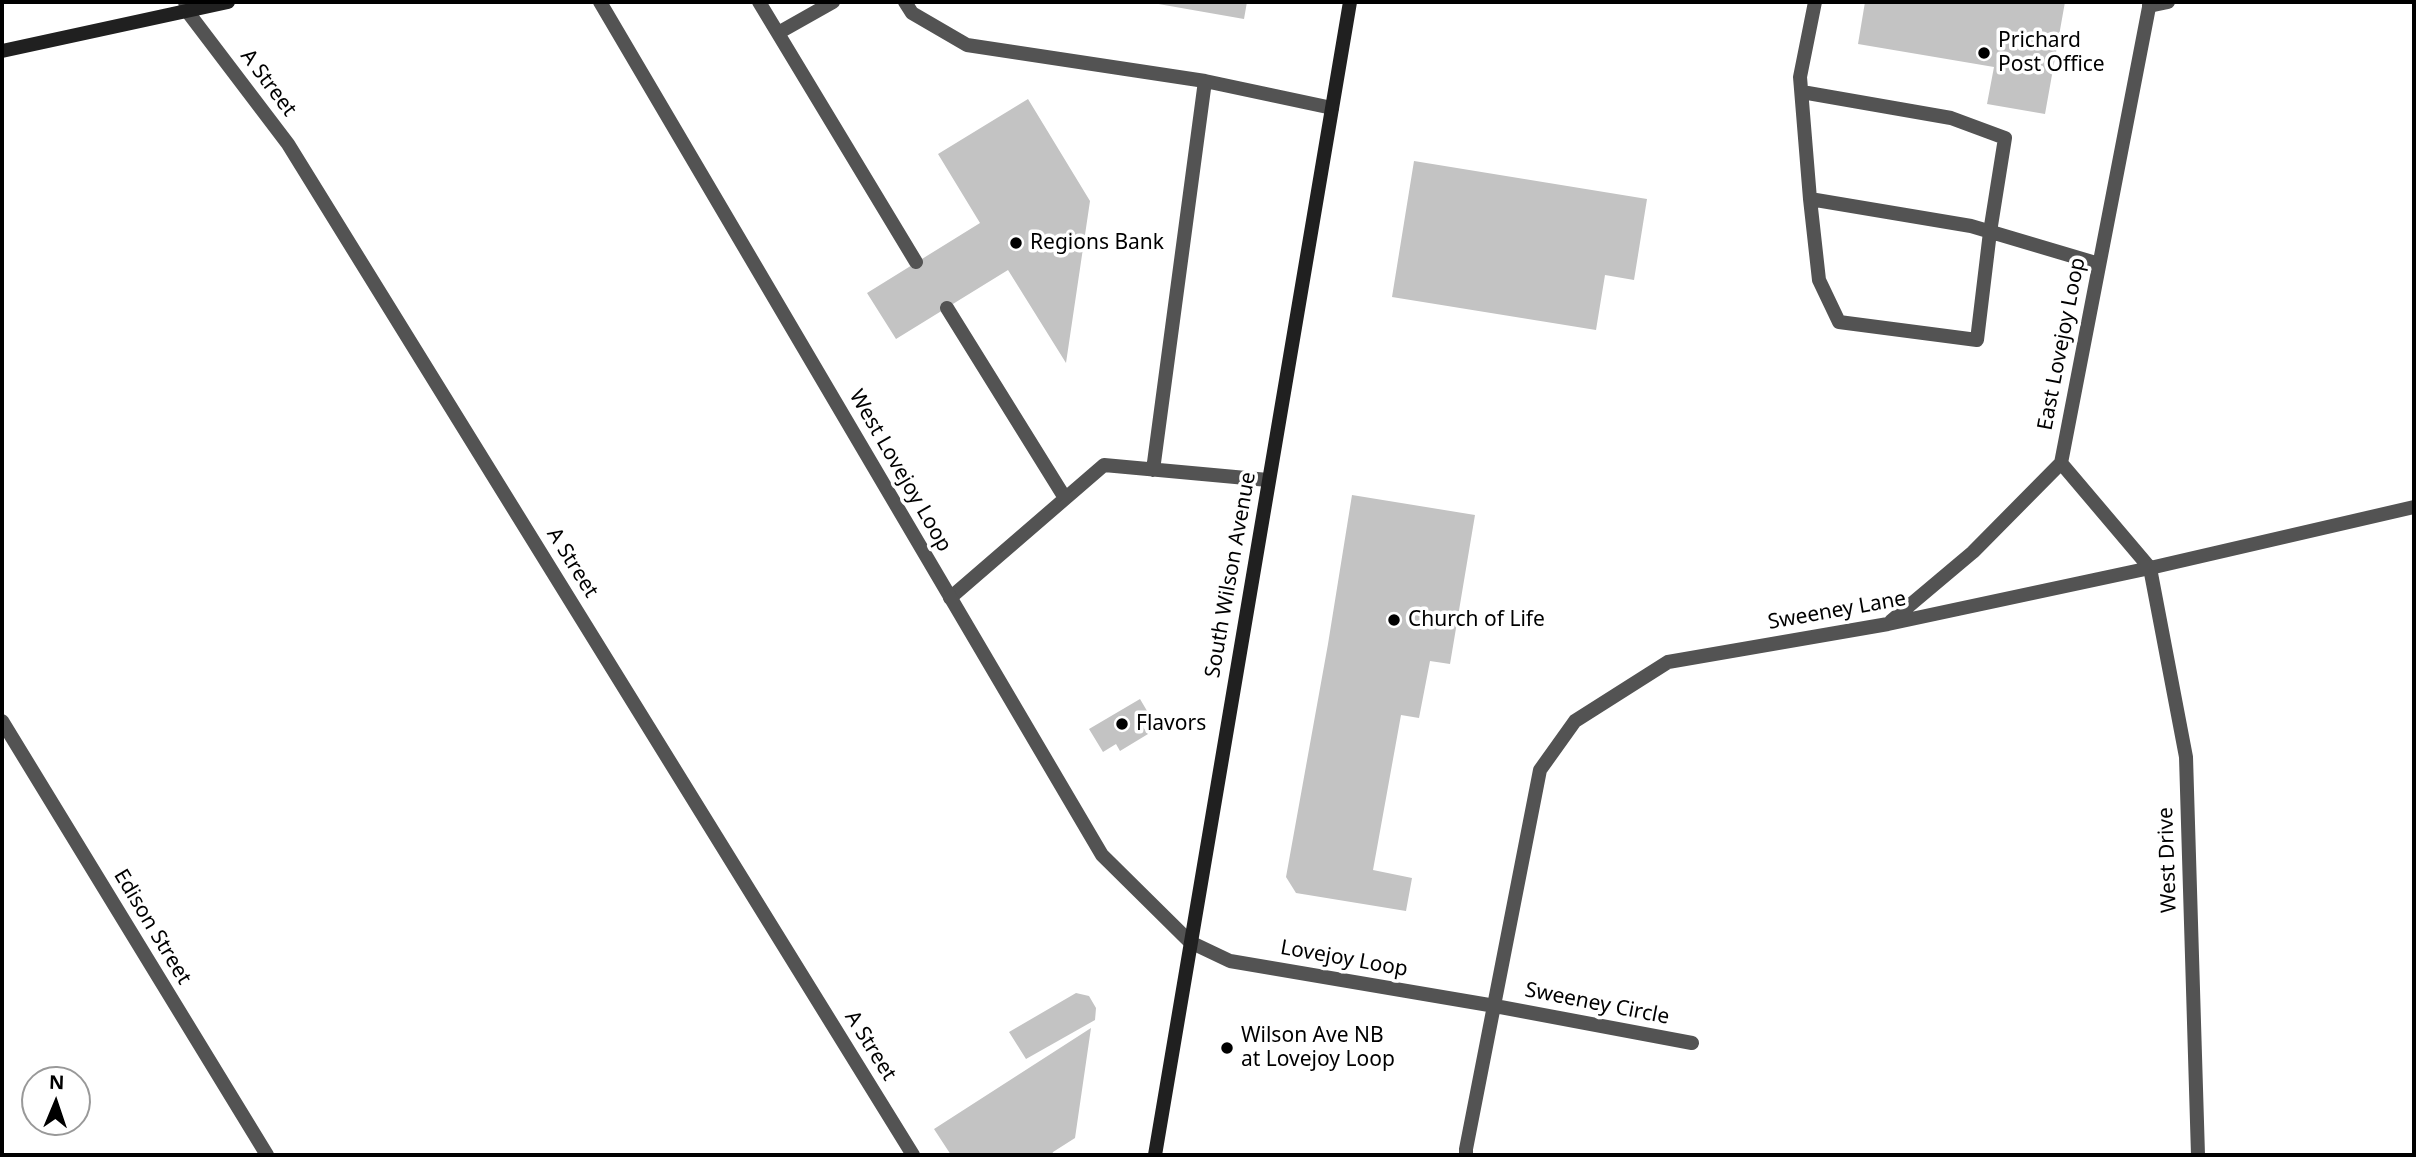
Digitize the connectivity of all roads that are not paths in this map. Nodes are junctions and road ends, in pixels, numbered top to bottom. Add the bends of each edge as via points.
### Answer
1 (228, 2) edge
2 (600, 2) edge
3 (759, 2) edge
4 (833, 2) edge
5 (905, 2) edge
6 (1350, 2) edge
7 (1815, 2) edge
8 (2168, 2) edge
9 (2149, 4) edge
10 (186, 6) edge
11 (778, 33) junction
12 (2, 51) edge
13 (1205, 81) junction
14 (1802, 92) junction
15 (1332, 108) junction
16 (1810, 199) junction
17 (1990, 232) junction
18 (916, 262) dead end
19 (2099, 264) junction
20 (947, 308) dead end
21 (2061, 463) junction
22 (1153, 470) junction
23 (1268, 480) junction
24 (1065, 498) junction
25 (2414, 507) edge
26 (2150, 568) junction
27 (950, 598) junction
28 (1888, 624) junction
29 (2, 721) edge
30 (1190, 942) junction
31 (1495, 1006) junction
32 (1692, 1043) dead end
33 (267, 1155) edge
34 (913, 1155) edge
35 (1154, 1155) edge
36 (1466, 1155) edge
37 (2198, 1155) edge

1 - 10 main road
2 - 27 street, West Lovejoy Loop
3 - 11 street
4 - 11 street
5 - 13 street via 912,13 967,45
6 - 15 main road, South Wilson Avenue
7 - 14 street via 1800,77
8 - 9 street
9 - 19 street, East Lovejoy Loop
10 - 12 main road
10 - 34 street, A Street via 288,144
11 - 18 street
13 - 15 street
13 - 22 street
14 - 16 street
14 - 17 street via 1951,118 2005,138
15 - 23 main road, South Wilson Avenue
16 - 17 street
16 - 17 street via 1819,280 1839,322 1977,340
17 - 19 street
19 - 21 street, East Lovejoy Loop
20 - 24 street
21 - 26 street
21 - 28 street, East Lovejoy Loop via 1973,552
22 - 23 street
22 - 24 street via 1104,465
23 - 30 main road, South Wilson Avenue
24 - 27 street
25 - 26 street, Sweeney Lane
26 - 28 street, Sweeney Lane
26 - 37 street, West Drive via 2186,757
27 - 30 street, West Lovejoy Loop via 1102,855
28 - 31 street, Sweeney Lane via 1668,662 1575,721 1540,770
29 - 33 street, Edison Street
30 - 31 street, Lovejoy Loop via 1230,961
30 - 35 main road, South Wilson Avenue
31 - 32 street, Sweeney Circle
31 - 36 street, Sweeney Lane

